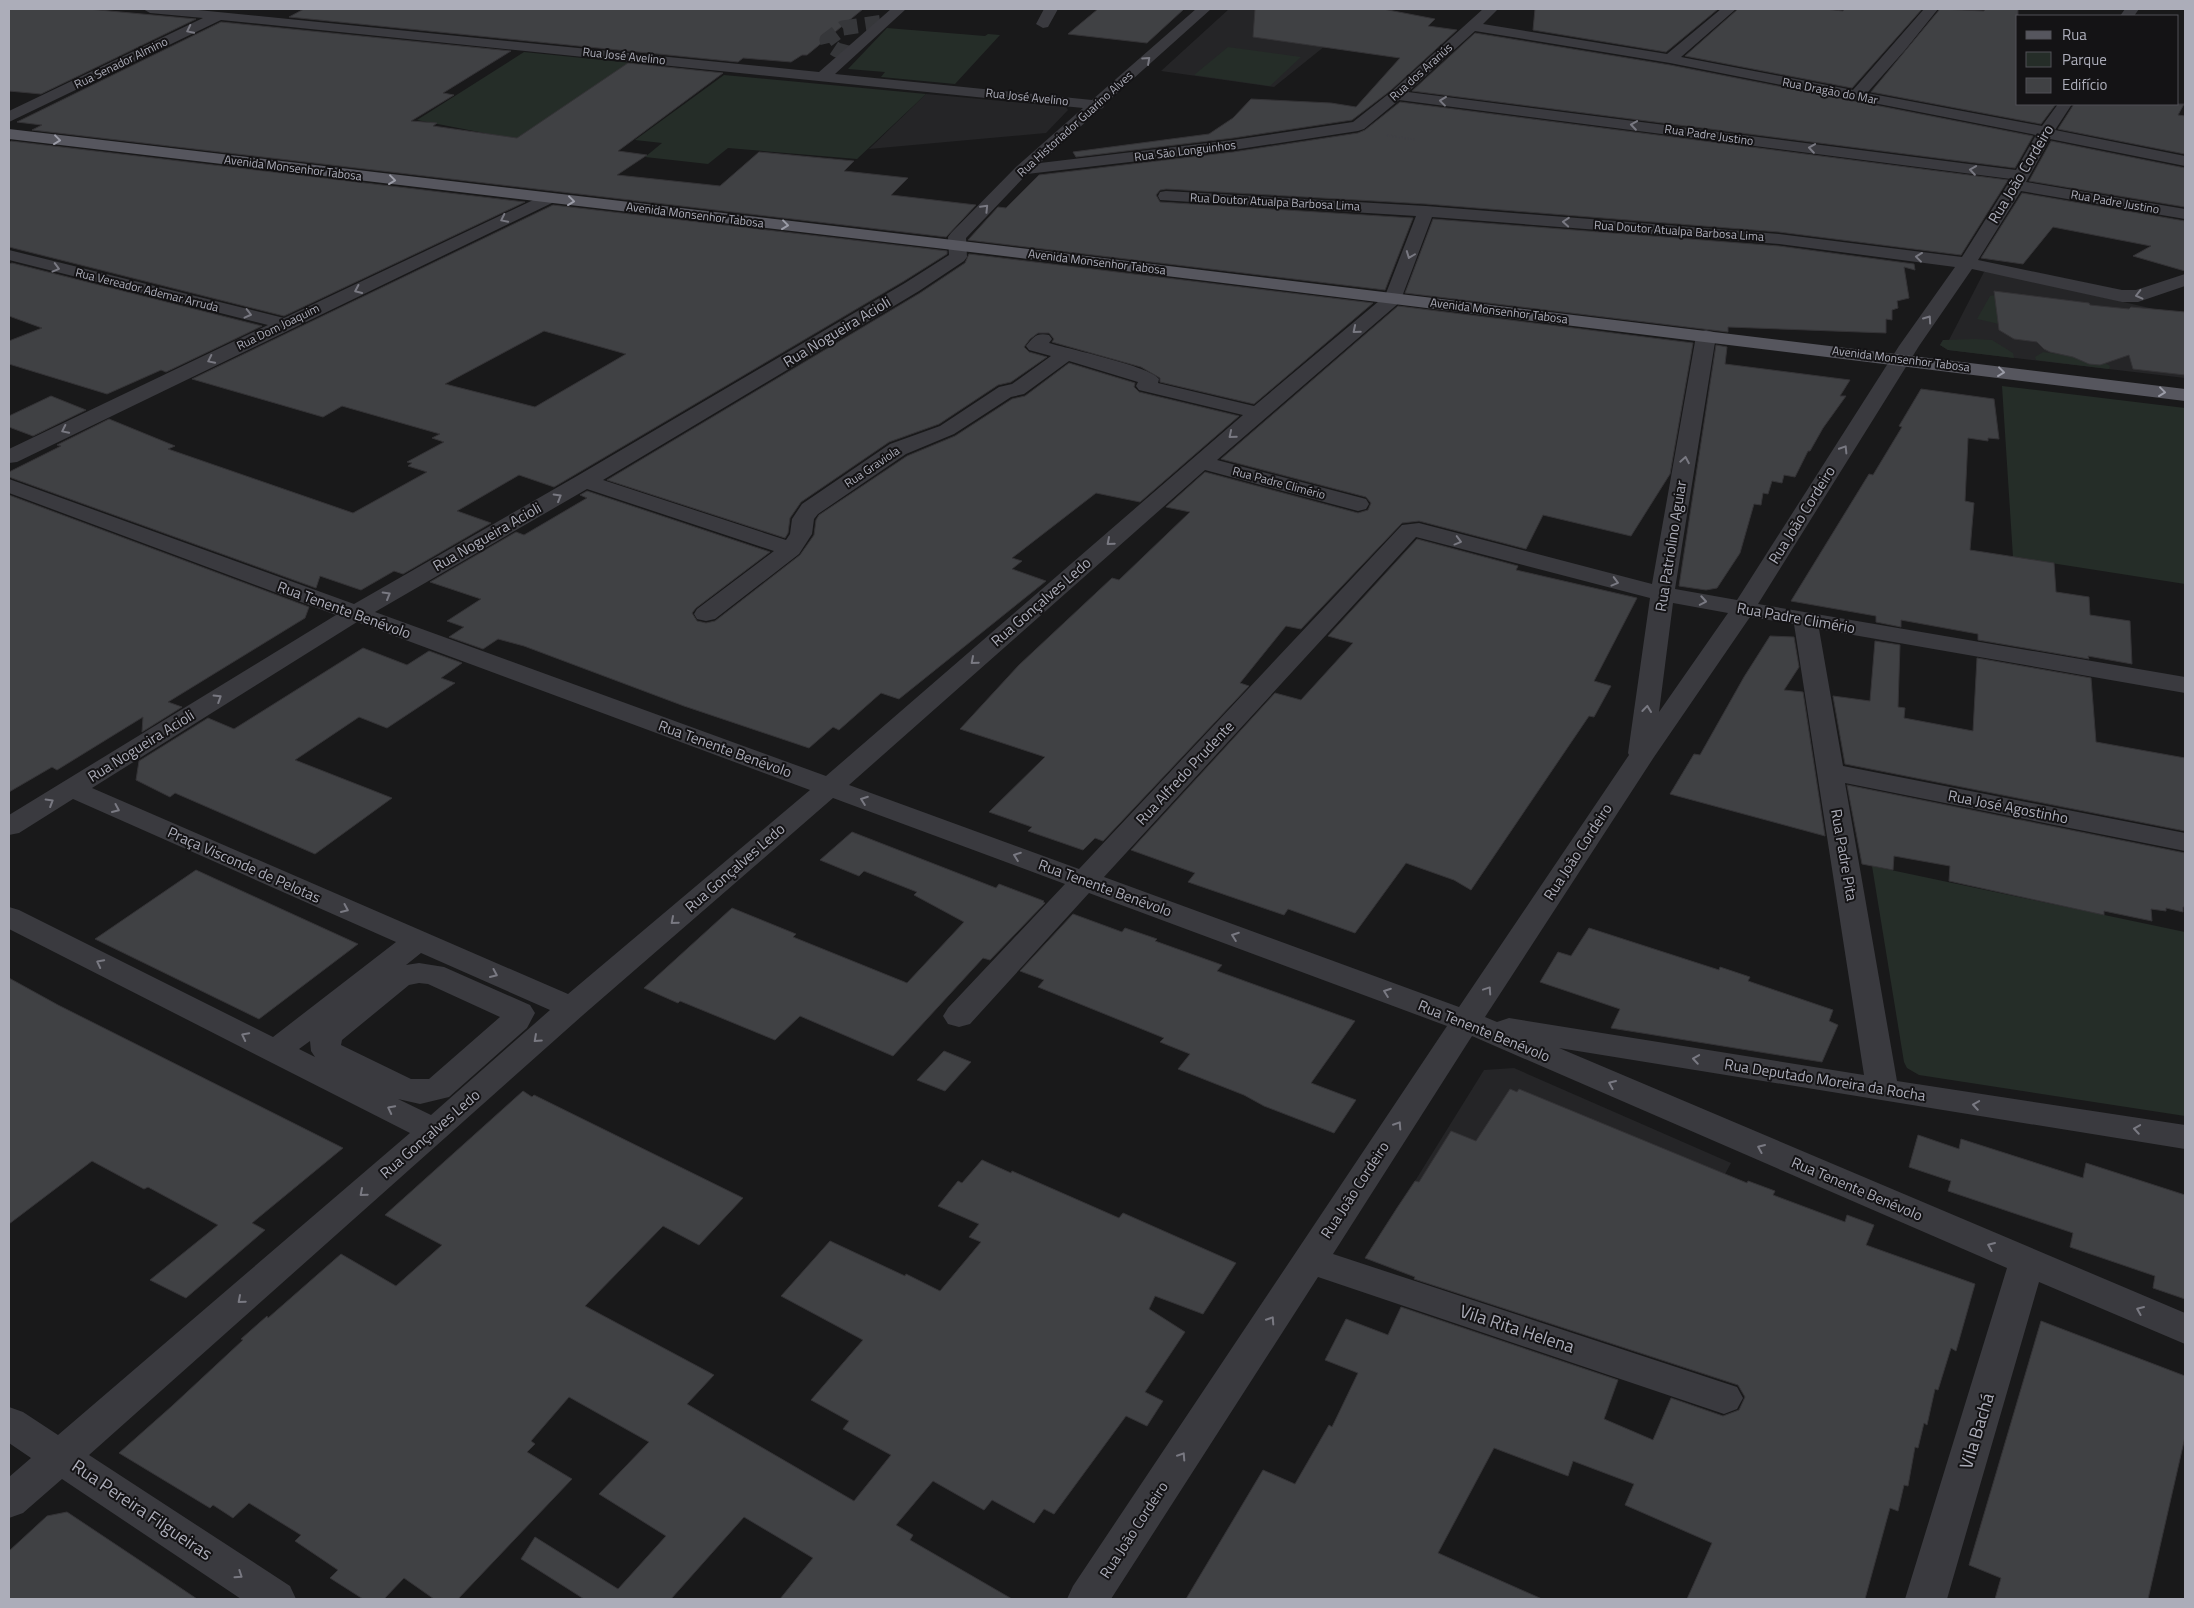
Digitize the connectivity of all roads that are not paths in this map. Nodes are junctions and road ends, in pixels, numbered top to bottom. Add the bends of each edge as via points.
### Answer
1 (150, 9) edge
2 (234, 9) edge
3 (899, 9) edge
4 (1051, 9) edge
5 (1204, 9) edge
6 (1491, 9) edge
7 (1729, 9) edge
8 (1931, 9) edge
9 (220, 16) junction
10 (1043, 24) dead end
11 (1473, 26) junction
12 (1670, 59) junction
13 (824, 76) junction
14 (1396, 95) junction
15 (1856, 96) junction
16 (1098, 104) junction
17 (2064, 105) edge
18 (9, 117) edge
19 (1347, 128) joint
20 (2046, 132) junction
21 (9, 134) edge
22 (2185, 161) edge
23 (1022, 170) junction
24 (2019, 181) junction
25 (1166, 196) dead end
26 (548, 198) junction
27 (1426, 211) junction
28 (2185, 214) edge
29 (957, 245) junction
30 (9, 255) edge
31 (1967, 263) junction
32 (2185, 280) edge
33 (1393, 298) junction
34 (286, 324) junction
35 (1706, 336) junction
36 (1042, 339) dead end
37 (1066, 354) junction
38 (1901, 359) junction
39 (2185, 394) edge
40 (1259, 412) junction
41 (9, 457) edge
42 (1201, 462) junction
43 (585, 481) junction
44 (9, 486) edge
45 (1358, 504) dead end
46 (1410, 530) joint
47 (791, 549) junction
48 (1662, 594) junction
49 (1744, 608) junction
50 (354, 614) junction
51 (706, 614) dead end
52 (1805, 620) junction
53 (2185, 685) edge
54 (1641, 757) junction
55 (1830, 772) junction
56 (830, 787) junction
57 (72, 789) junction
58 (9, 827) edge
59 (2185, 842) edge
60 (1085, 881) junction
61 (9, 917) edge
62 (417, 941) junction
63 (433, 974) joint
64 (572, 1008) junction
65 (959, 1016) dead end
66 (1466, 1022) junction
67 (276, 1051) junction
68 (1882, 1090) junction
69 (434, 1131) junction
70 (2185, 1137) edge
71 (1310, 1260) junction
72 (2027, 1262) junction
73 (2185, 1329) edge
74 (1724, 1398) dead end
75 (9, 1423) edge
76 (60, 1456) junction
77 (9, 1501) edge
78 (275, 1599) edge
79 (1088, 1599) edge
80 (1926, 1599) edge

1 - 9 street, Rua José Avelino
2 - 9 street, Rua Senador Almino
3 - 13 street
4 - 10 street
16 -> 5 street, Rua Historiador Guarino Alves
6 - 11 street, Rua dos Arariús
7 - 12 street
8 - 15 street
9 - 13 street, Rua José Avelino
9 -> 18 street, Rua Senador Almino
11 - 12 street, Rua Dragão do Mar
11 - 14 street, Rua dos Arariús
12 - 15 street, Rua Dragão do Mar
13 - 16 street, Rua José Avelino
14 - 19 street, Rua dos Arariús via 1362,124
24 -> 14 street, Rua Padre Justino
15 - 20 street, Rua Dragão do Mar
16 - 23 street, Rua Historiador Guarino Alves
17 - 20 street, Rua João Cordeiro
19 - 23 street, Rua São Longuinhos
20 - 22 street, Rua Dragão do Mar
20 - 24 street, Rua João Cordeiro
21 -> 26 main road, Avenida Monsenhor Tabosa
29 -> 23 street, Rua Historiador Guarino Alves via 957,237
24 - 28 street, Rua Padre Justino
24 - 31 street, Rua João Cordeiro
25 - 27 street, Rua Doutor Atualpa Barbosa Lima
26 -> 29 main road, Avenida Monsenhor Tabosa
26 -> 34 street, Rua Dom Joaquim
31 -> 27 street, Rua Doutor Atualpa Barbosa Lima via 1760,237
27 -> 33 street, Rua Gonçalves Ledo
29 - 33 main road, Avenida Monsenhor Tabosa
29 - 43 street, Rua Nogueira Acioli via 958,257 912,288
30 -> 34 street, Rua Vereador Ademar Arruda
32 -> 31 street, Rua Doutor Atualpa Barbosa Lima via 2138,296 2122,296
38 -> 31 street, Rua João Cordeiro
33 - 35 main road, Avenida Monsenhor Tabosa
33 -> 40 street, Rua Gonçalves Ledo
34 -> 41 street, Rua Dom Joaquim
35 - 38 main road, Avenida Monsenhor Tabosa
48 -> 35 street, Rua Patriolino Aguiar
36 - 37 street via 1036,346
37 - 40 street via 1149,379 1146,386
37 - 47 street, Rua Graviola via 1017,390 1006,391 948,430 898,449 810,509 803,519 801,534
38 -> 39 main road, Avenida Monsenhor Tabosa
49 -> 38 street, Rua João Cordeiro
40 -> 42 street, Rua Gonçalves Ledo
42 - 45 street, Rua Padre Climério
42 -> 56 street, Rua Gonçalves Ledo
43 - 47 street
50 -> 43 street, Rua Nogueira Acioli
44 - 50 street, Rua Tenente Benévolo
46 -> 48 street, Rua Padre Climério
46 - 60 street, Rua Alfredo Prudente
47 - 51 street, Rua Graviola
48 -> 49 street, Rua Padre Climério
54 -> 48 street, Rua Patriolino Aguiar
49 - 52 street, Rua Padre Climério
49 - 54 street, Rua João Cordeiro
50 - 56 street, Rua Tenente Benévolo
57 -> 50 street, Rua Nogueira Acioli
52 - 53 street, Rua Padre Climério
52 - 55 street, Rua Padre Pita
66 -> 54 street, Rua João Cordeiro
55 - 59 street, Rua José Agostinho
55 - 68 street, Rua Padre Pita
60 -> 56 street, Rua Tenente Benévolo
56 -> 64 street, Rua Gonçalves Ledo
58 -> 57 street, Rua Nogueira Acioli
57 -> 62 street, Praça Visconde de Pelotas
60 - 65 street, Rua Alfredo Prudente
66 -> 60 street, Rua Tenente Benévolo
67 -> 61 street
62 -> 64 street, Praça Visconde de Pelotas
62 - 67 street
63 - 63 street via 519,1014 438,1089 420,1092 404,1089 327,1051 327,1035 400,976
64 -> 69 street, Rua Gonçalves Ledo
68 -> 66 street, Rua Deputado Moreira da Rocha
71 -> 66 street, Rua João Cordeiro
72 -> 66 street, Rua Tenente Benévolo
69 -> 67 street
70 -> 68 street, Rua Deputado Moreira da Rocha
69 -> 76 street, Rua Gonçalves Ledo
71 - 74 street, Vila Rita Helena
79 -> 71 street, Rua João Cordeiro
73 -> 72 street, Rua Tenente Benévolo
72 - 80 street, Vila Bachá
75 - 76 street, Rua Pereira Filgueiras
76 - 77 street, Rua Gonçalves Ledo
76 -> 78 street, Rua Pereira Filgueiras

